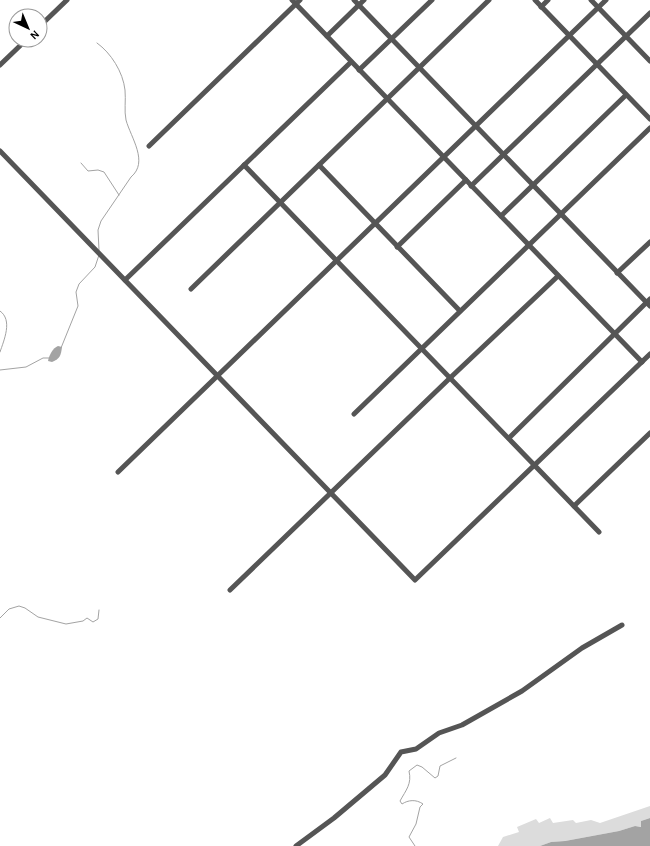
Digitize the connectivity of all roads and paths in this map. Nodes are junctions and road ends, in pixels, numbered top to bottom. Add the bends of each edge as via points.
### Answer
1 (67, 0) edge
2 (300, 0) edge
3 (354, 0) edge
4 (364, 0) edge
5 (432, 0) edge
6 (489, 0) edge
7 (535, 0) edge
8 (548, 0) edge
9 (591, 0) edge
10 (606, 0) edge
11 (294, 2) edge
12 (359, 5) junction
13 (541, 7) junction
14 (599, 8) junction
15 (650, 13) edge
16 (48, 18) edge
17 (327, 36) junction
18 (569, 36) junction
19 (626, 36) junction
20 (392, 39) junction
21 (18, 48) edge
22 (650, 61) edge
23 (351, 62) junction
24 (597, 64) junction
25 (0, 65) edge
26 (419, 68) junction
27 (359, 70) junction
28 (626, 95) junction
29 (387, 99) junction
30 (650, 119) edge
31 (476, 126) junction
32 (650, 128) edge
33 (149, 146) dead end
34 (0, 151) edge
35 (503, 155) junction
36 (444, 157) junction
37 (244, 165) junction
38 (319, 165) junction
39 (466, 180) junction
40 (533, 185) junction
41 (471, 186) junction
42 (280, 202) junction
43 (561, 214) junction
44 (500, 216) junction
45 (375, 224) junction
46 (650, 242) edge
47 (529, 245) junction
48 (397, 247) junction
49 (337, 261) junction
50 (618, 273) junction
51 (558, 276) junction
52 (125, 280) junction
53 (191, 289) dead end
54 (649, 303) edge
55 (460, 312) junction
56 (614, 334) junction
57 (422, 348) junction
58 (650, 354) edge
59 (642, 362) junction
60 (218, 376) junction
61 (450, 378) junction
62 (354, 414) dead end
63 (650, 433) edge
64 (509, 438) junction
65 (535, 465) junction
66 (118, 472) dead end
67 (331, 493) junction
68 (574, 506) junction
69 (599, 532) dead end
70 (230, 590) dead end
71 (622, 625) dead end
72 (296, 846) edge

1 - 16 street
2 - 11 street
3 - 12 street
4 - 12 street
5 - 20 street
6 - 26 street
7 - 13 street
8 - 13 street
9 - 14 street
10 - 14 street
11 - 17 street
11 - 33 street
12 - 17 street
12 - 20 street
13 - 18 street
14 - 18 street
14 - 19 street
15 - 19 street
17 - 23 street
18 - 24 street
18 - 31 street
19 - 22 street
19 - 24 street
20 - 26 street
20 - 27 street
21 - 25 street
23 - 27 street
23 - 37 street
24 - 28 street
24 - 35 street
26 - 29 street
26 - 31 street
27 - 29 street
28 - 30 street
28 - 40 street
29 - 36 street
29 - 38 street
31 - 35 street
31 - 36 street
32 - 43 street
34 - 52 street
35 - 40 street
35 - 41 street
36 - 39 street
36 - 45 street
37 - 42 street
37 - 52 street
38 - 42 street
38 - 45 street
39 - 41 street
39 - 48 street
40 - 43 street
40 - 44 street
41 - 44 street
42 - 49 street
42 - 53 street
43 - 47 street
43 - 50 street
44 - 47 street
45 - 48 street
45 - 49 street
46 - 50 street
47 - 51 street
47 - 55 street
48 - 55 street
49 - 57 street
49 - 60 street
50 - 54 street
51 - 56 street
51 - 61 street
52 - 60 street
54 - 56 street
55 - 57 street
56 - 59 street
56 - 64 street
57 - 61 street
57 - 62 street
58 - 59 street
59 - 65 street
60 - 66 street
60 - 67 street
61 - 64 street
61 - 67 street
63 - 68 street
64 - 65 street
65 - 67 street via 415,580
65 - 68 street
67 - 70 street
68 - 69 street
71 - 72 street via 582,648 522,691 462,725 439,733 416,749 401,752 385,775

